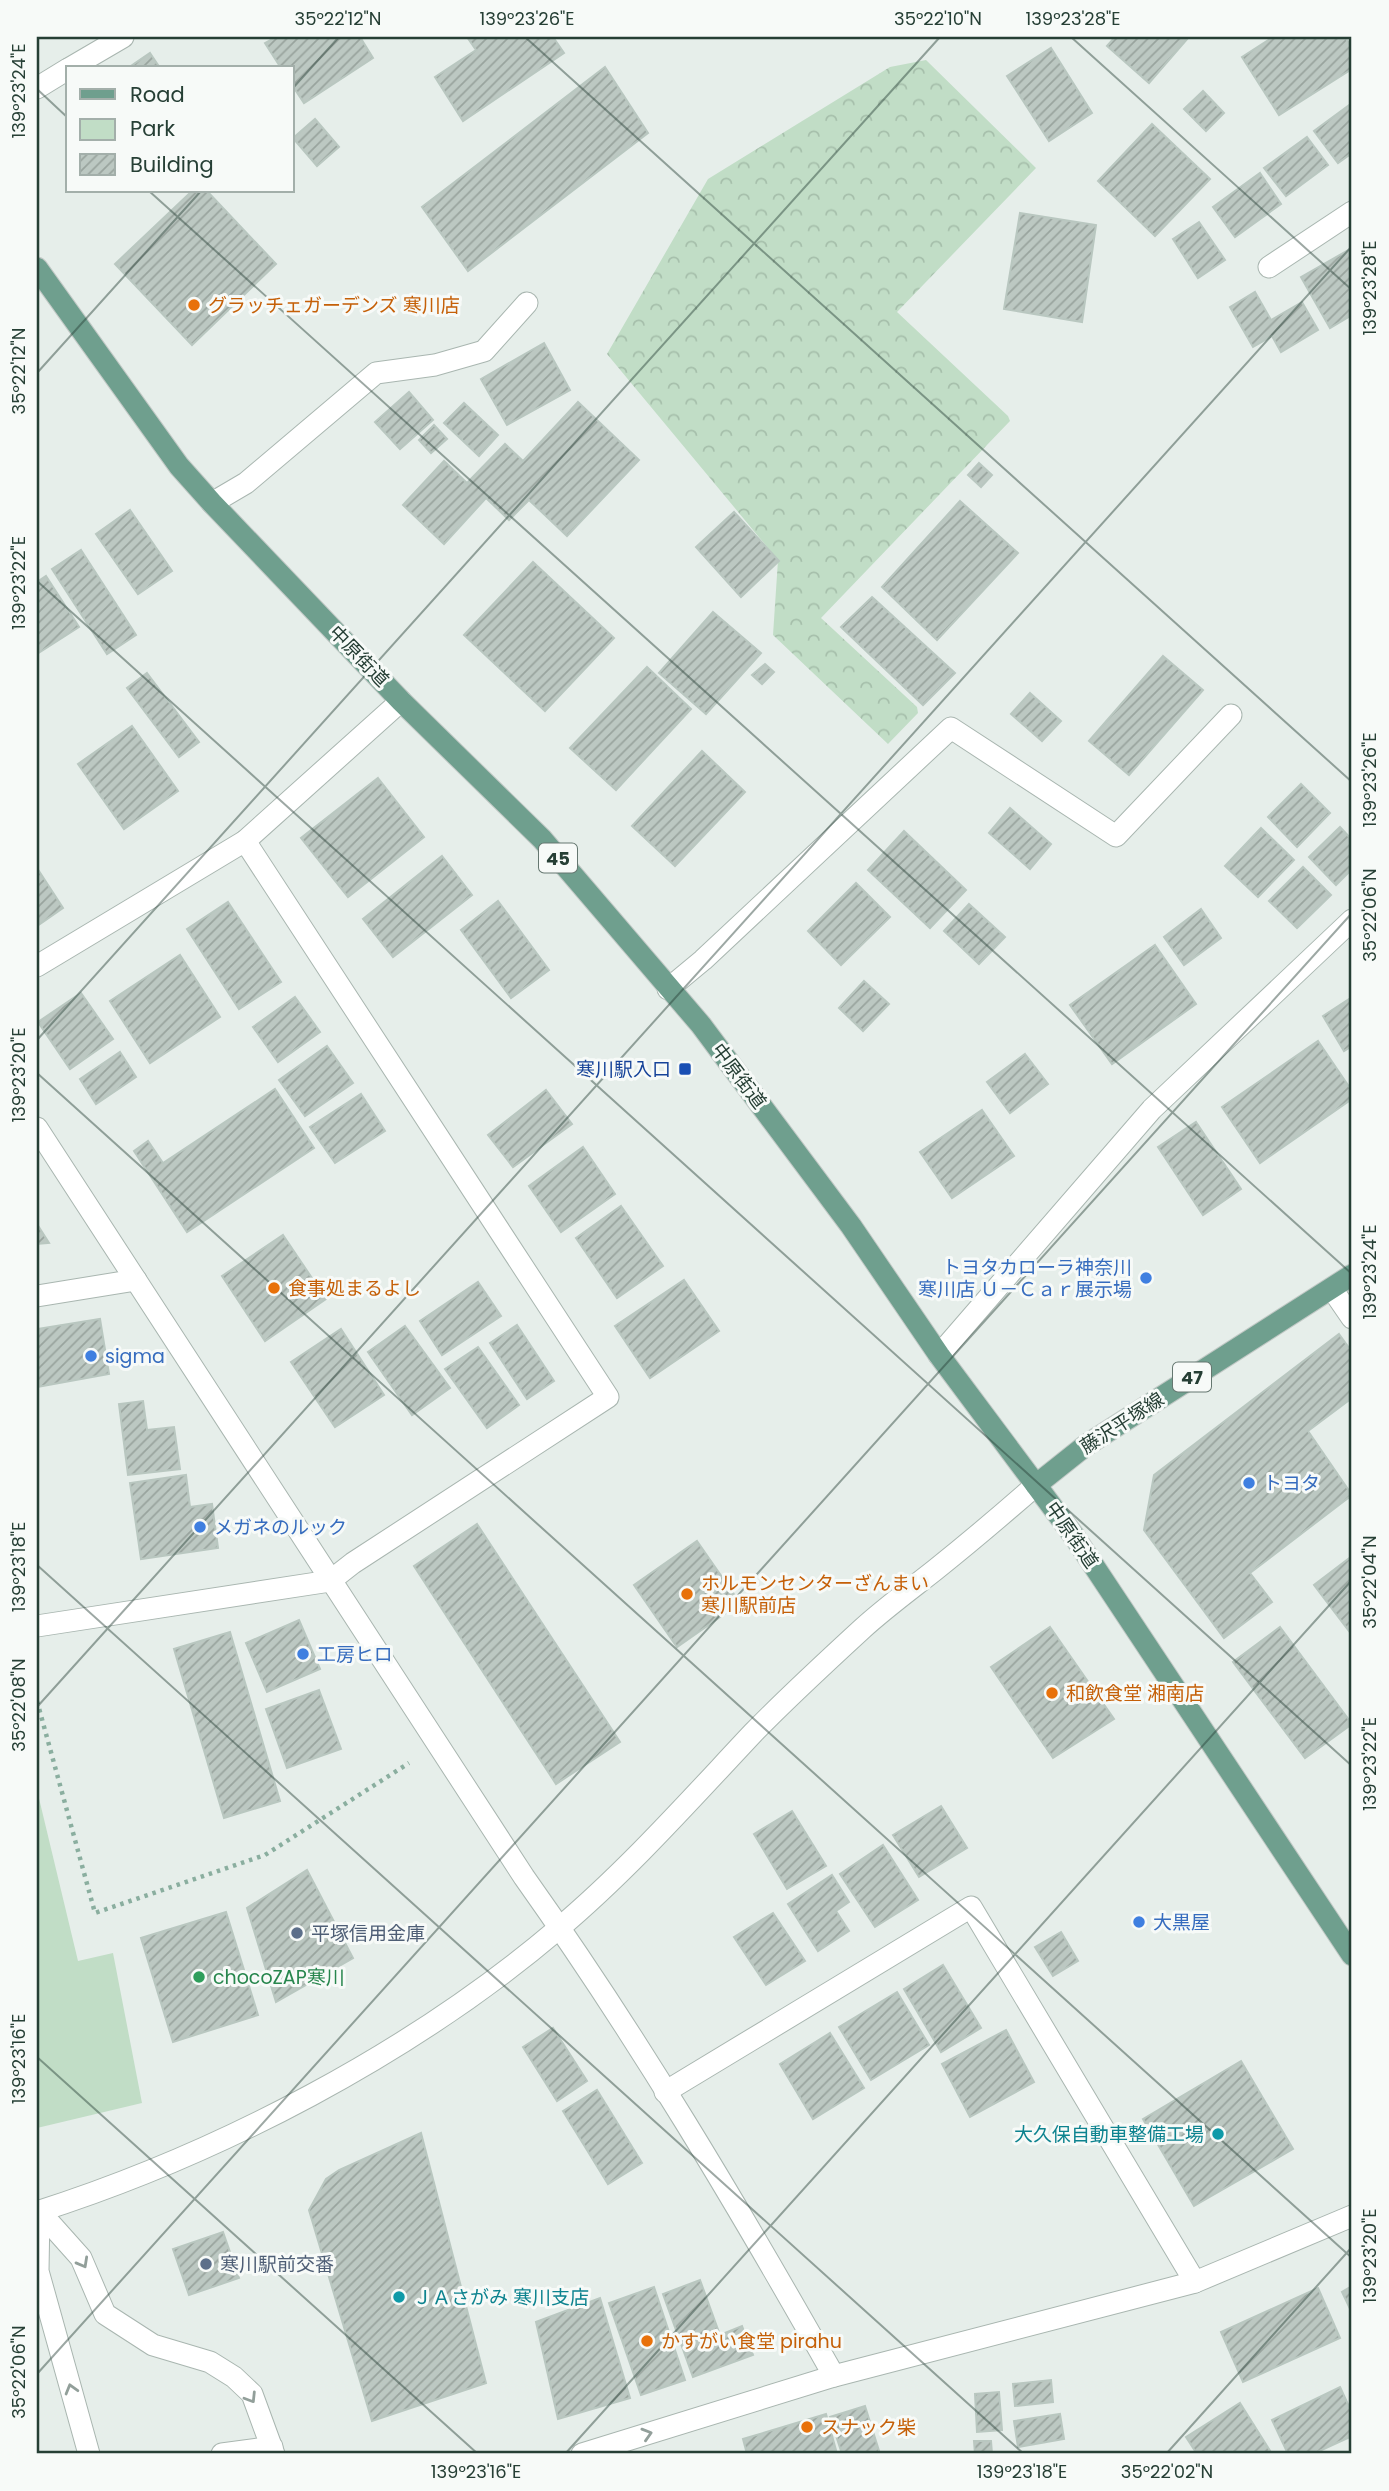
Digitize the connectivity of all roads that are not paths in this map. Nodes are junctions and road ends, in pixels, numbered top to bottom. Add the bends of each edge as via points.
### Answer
1 (123, 37) edge
2 (74, 66) edge
3 (66, 71) edge
4 (37, 88) edge
5 (1352, 212) edge
6 (1269, 267) dead end
7 (37, 268) edge
8 (527, 303) dead end
9 (212, 503) junction
10 (401, 701) junction
11 (1231, 715) dead end
12 (245, 841) junction
13 (1352, 920) edge
14 (37, 967) edge
15 (668, 989) junction
16 (37, 1128) edge
17 (1352, 1275) edge
18 (136, 1280) junction
19 (1332, 1289) junction
20 (37, 1296) edge
21 (1352, 1318) edge
22 (939, 1355) junction
23 (1036, 1485) junction
24 (330, 1581) junction
25 (37, 1626) edge
26 (560, 1928) junction
27 (1352, 1955) edge
28 (665, 2092) junction
29 (38, 2211) edge
30 (1352, 2216) edge
31 (1195, 2282) junction
32 (834, 2376) junction
33 (273, 2451) edge
34 (89, 2454) edge
35 (222, 2454) edge
36 (582, 2454) edge

1 - 2 street
3 - 4 street
5 - 6 street
7 - 9 main road, 中原街道 / 45 via 179,466
8 - 9 street via 484,351 435,365 376,373 246,483
9 - 10 main road, 中原街道 / 45
10 - 12 street
10 - 15 main road, 中原街道 / 45 via 542,839
11 - 15 street via 1116,836 951,729
12 - 14 street
12 - 24 street via 608,1397
13 - 22 street via 1152,1109
15 - 22 main road, 中原街道 / 45 via 701,1025 851,1226
16 - 18 street
17 - 19 main road, 藤沢平塚線 / 47
18 - 20 street
18 - 24 street
19 - 21 street
19 - 23 main road, 藤沢平塚線 / 47 via 1085,1446
22 - 23 main road, 中原街道 / 45
23 - 26 street via 866,1626
23 - 27 main road, 中原街道 / 45
24 - 25 street
24 - 26 street
26 - 28 street
26 - 29 street via 400,2043 237,2134
28 - 31 street via 971,1907
28 - 32 street
29 -> 33 street via 81,2258 106,2314 153,2345 210,2362 252,2394
34 -> 29 street via 38,2271
30 - 31 street
31 - 32 street
36 -> 32 street
33 - 35 street

